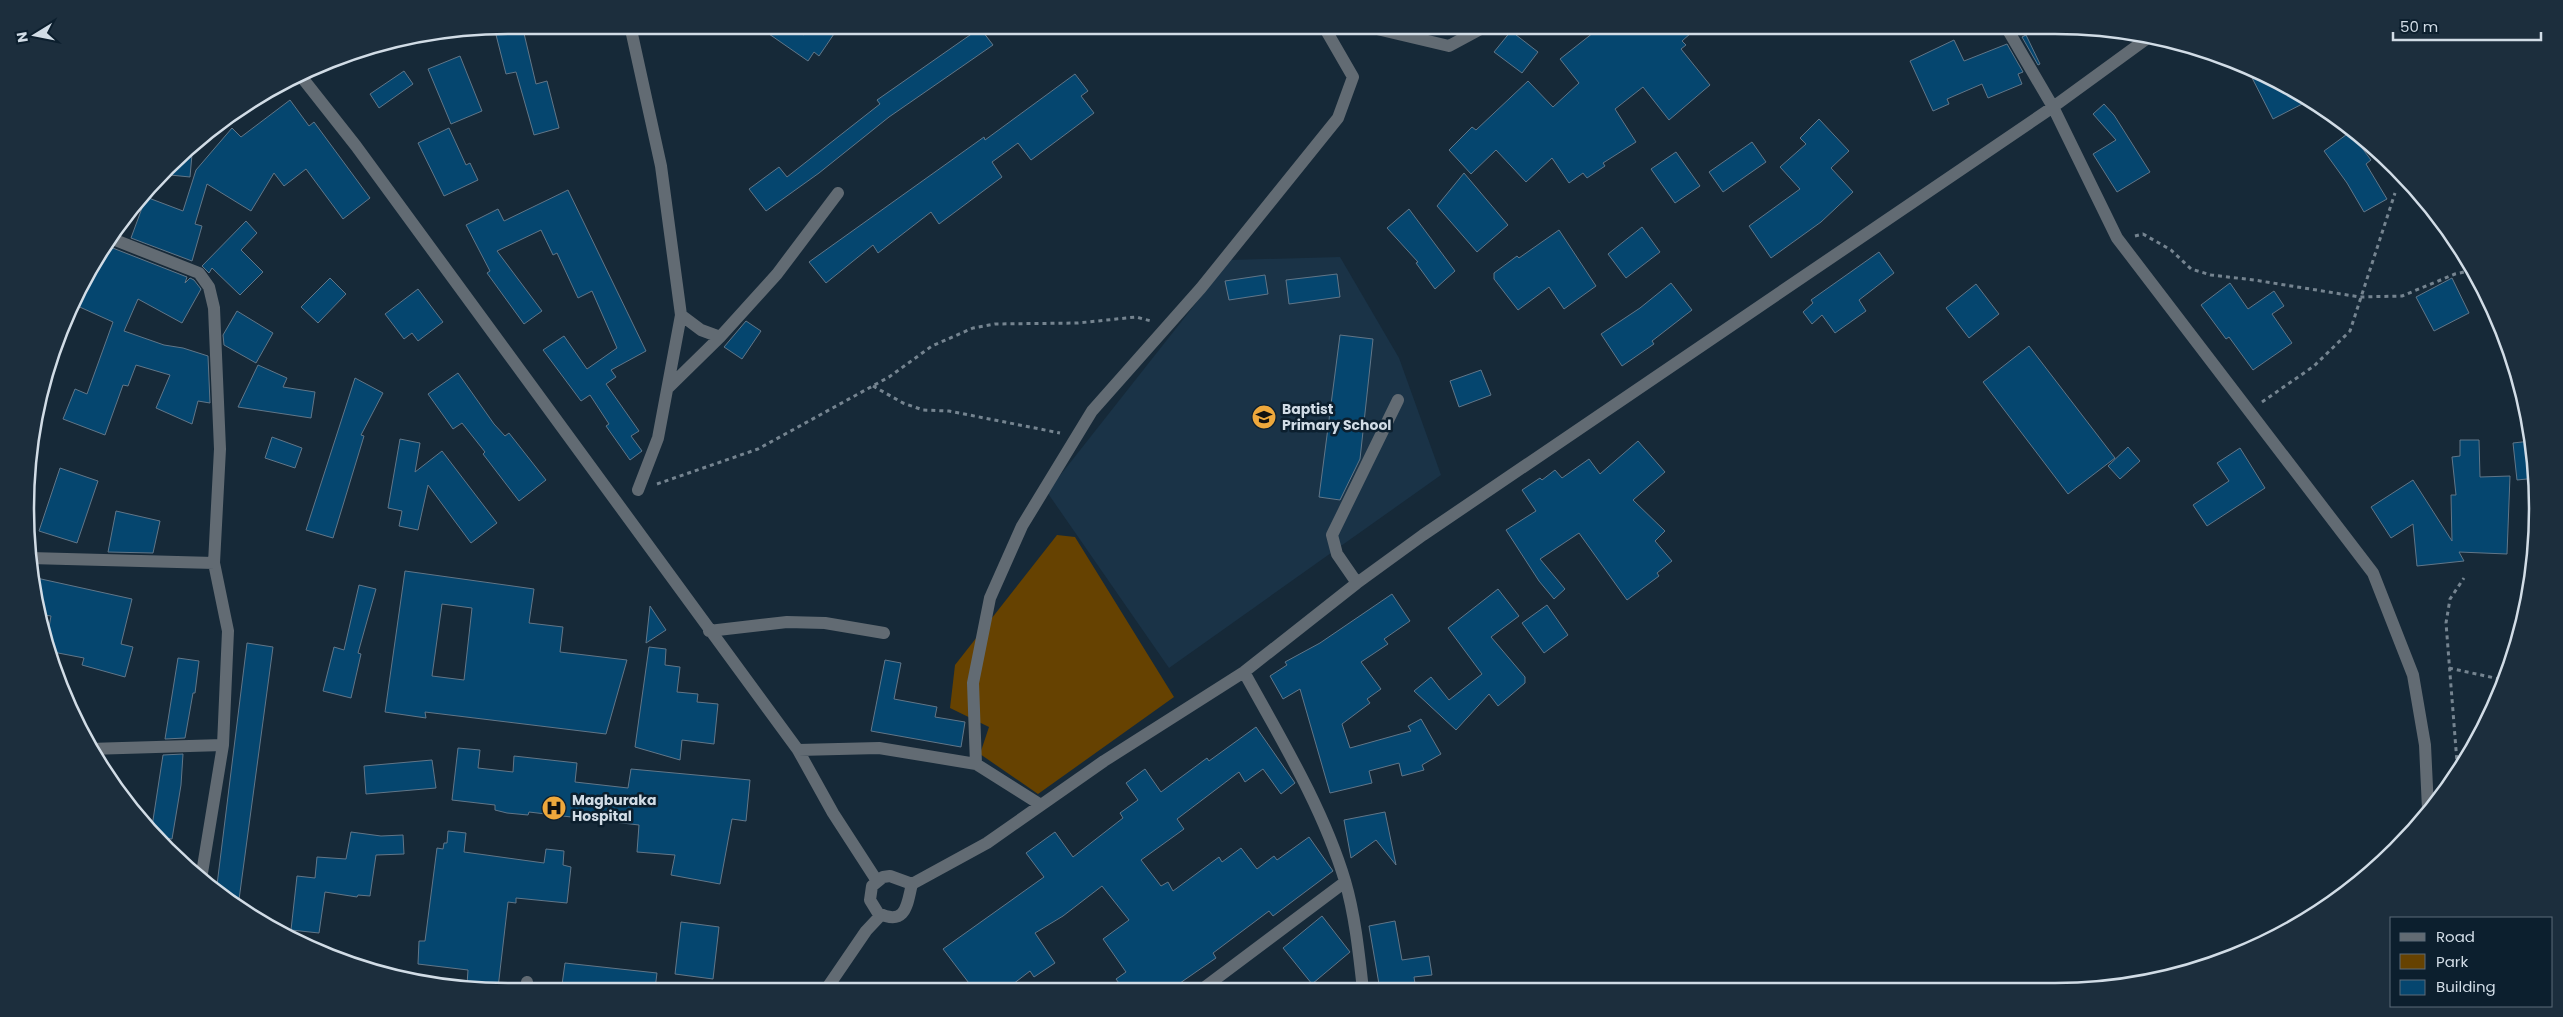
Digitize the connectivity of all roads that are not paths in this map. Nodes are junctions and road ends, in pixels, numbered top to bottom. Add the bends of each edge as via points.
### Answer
1 (632, 34) edge
2 (1328, 34) edge
3 (1398, 34) edge
4 (1471, 34) edge
5 (2010, 34) edge
6 (2142, 42) edge
7 (304, 81) edge
8 (2053, 107) junction
9 (838, 193) dead end
10 (117, 241) edge
11 (681, 314) junction
12 (720, 337) junction
13 (668, 388) junction
14 (1398, 400) dead end
15 (638, 490) road end
16 (37, 558) edge
17 (214, 563) junction
18 (1357, 583) junction
19 (709, 631) junction
20 (884, 634) dead end
21 (1244, 672) junction
22 (222, 745) junction
23 (99, 749) edge
24 (798, 750) junction
25 (976, 764) junction
26 (2428, 802) edge
27 (1041, 806) junction
28 (201, 870) edge
29 (877, 881) junction
30 (1345, 882) junction
31 (912, 884) junction
32 (881, 915) junction
33 (830, 983) edge
34 (1210, 983) edge
35 (1361, 983) edge

1 - 11 street via 661,166
2 - 25 street via 1354,77 1338,118 1201,288 1092,411 1022,526 990,598 974,683
3 - 4 street via 1449,46
5 - 8 street
6 - 8 street
7 - 19 street via 356,146
8 - 18 street
8 - 26 street via 2117,238 2373,573 2413,674 2425,745
9 - 12 street via 777,274
10 - 17 street via 199,273 209,287 214,308 220,449
11 - 12 street via 701,330
11 - 13 street
12 - 13 street
13 - 15 street via 658,438
14 - 18 street via 1332,535 1337,554
16 - 17 street
17 - 22 street via 228,631
18 - 21 street
19 - 20 street via 786,622 825,624
19 - 24 street
21 - 27 street via 1104,761
21 - 30 street via 1306,790
22 - 23 street
22 - 28 street
24 - 25 street via 879,748
24 - 29 street
25 - 27 street
27 - 31 street via 986,843
29 - 31 street via 890,876
29 - 32 street via 872,886 870,900
30 - 34 street
30 - 35 street
31 - 32 street via 906,910 894,917
32 - 33 street

